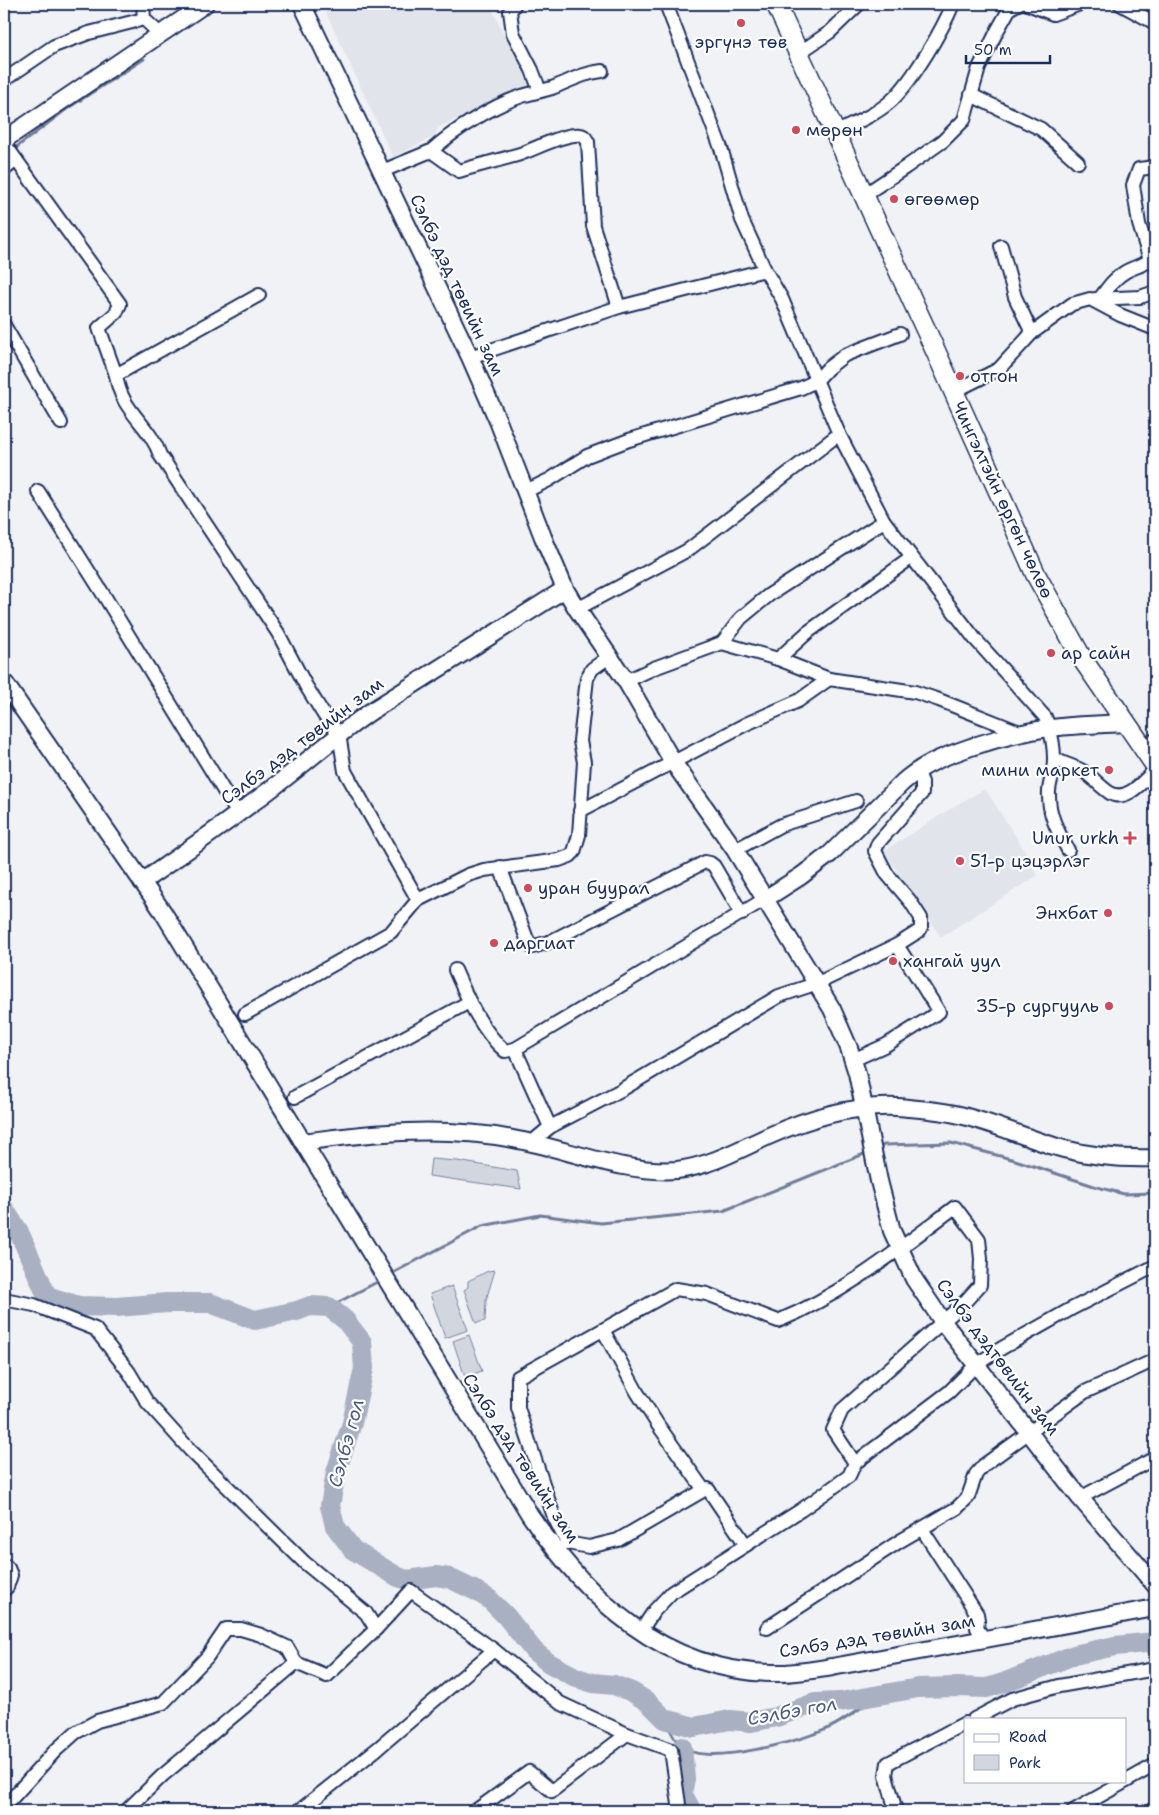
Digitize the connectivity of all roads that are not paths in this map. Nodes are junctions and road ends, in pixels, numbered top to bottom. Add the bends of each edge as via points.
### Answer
1 (143, 4) edge
2 (206, 4) edge
3 (302, 4) edge
4 (515, 4) edge
5 (666, 4) edge
6 (776, 4) edge
7 (859, 4) edge
8 (953, 4) edge
9 (1018, 4) edge
10 (1028, 4) edge
11 (1080, 4) edge
12 (1120, 4) edge
13 (144, 19) junction
14 (1155, 23) edge
15 (160, 34) junction
16 (799, 53) junction
17 (602, 71) dead end
18 (4, 80) edge
19 (540, 91) junction
20 (971, 95) junction
21 (836, 133) junction
22 (4, 142) edge
23 (430, 151) junction
24 (16, 160) junction
25 (1078, 162) dead end
26 (1155, 167) edge
27 (4, 170) edge
28 (380, 172) junction
29 (864, 194) junction
30 (1001, 246) dead end
31 (765, 270) junction
32 (1155, 292) edge
33 (259, 295) dead end
34 (1095, 299) junction
35 (619, 307) junction
36 (4, 325) edge
37 (1155, 329) edge
38 (1032, 333) junction
39 (900, 334) dead end
40 (470, 357) junction
41 (116, 375) junction
42 (816, 381) junction
43 (953, 392) junction
44 (61, 423) dead end
45 (839, 434) junction
46 (38, 491) dead end
47 (526, 491) junction
48 (884, 521) junction
49 (911, 558) junction
50 (565, 588) junction
51 (577, 609) junction
52 (722, 644) junction
53 (609, 657) junction
54 (778, 659) junction
55 (829, 679) junction
56 (626, 681) junction
57 (4, 682) edge
58 (1126, 724) junction
59 (1050, 729) junction
60 (1022, 733) junction
61 (339, 734) junction
62 (1149, 744) edge
63 (1054, 758) junction
64 (673, 762) junction
65 (1155, 765) edge
66 (917, 770) junction
67 (1155, 770) edge
68 (856, 800) dead end
69 (580, 811) junction
70 (238, 814) junction
71 (735, 850) junction
72 (1068, 850) dead end
73 (500, 867) junction
74 (142, 882) junction
75 (765, 899) junction
76 (418, 900) junction
77 (742, 914) junction
78 (897, 945) junction
79 (455, 970) dead end
80 (818, 983) junction
81 (469, 1002) junction
82 (245, 1014) dead end
83 (515, 1049) junction
84 (853, 1060) junction
85 (294, 1097) dead end
86 (865, 1115) junction
87 (550, 1126) junction
88 (303, 1142) junction
89 (532, 1142) junction
90 (1155, 1158) edge
91 (899, 1248) junction
92 (1155, 1266) edge
93 (4, 1299) edge
94 (943, 1322) junction
95 (603, 1330) junction
96 (1155, 1360) edge
97 (977, 1364) junction
98 (1029, 1431) junction
99 (1155, 1458) edge
100 (855, 1463) junction
101 (704, 1490) junction
102 (1080, 1498) junction
103 (922, 1529) junction
104 (746, 1545) junction
105 (4, 1566) edge
106 (1155, 1585) edge
107 (4, 1590) edge
108 (1155, 1608) edge
109 (767, 1628) dead end
110 (376, 1629) junction
111 (640, 1632) junction
112 (984, 1639) junction
113 (494, 1650) junction
114 (296, 1663) junction
115 (1155, 1669) edge
116 (976, 1718) edge
117 (964, 1724) edge
118 (627, 1734) junction
119 (1155, 1765) edge
120 (1126, 1781) edge
121 (1125, 1782) edge
122 (4, 1807) edge
123 (126, 1811) edge
124 (299, 1811) edge
125 (475, 1811) edge
126 (680, 1811) edge
127 (896, 1811) edge
128 (1073, 1811) edge

1 - 13 street
2 - 15 street
3 - 28 street, Сэлбэ дэд төвийн зам
4 - 19 street via 510,11 513,33
5 - 31 street via 721,148 742,220
6 - 16 main road, Чингэлтэйн өргөн чөлөө
7 - 16 street via 830,32
8 - 21 street via 913,75 892,100
9 - 20 street via 1010,8 997,31 979,68
10 - 11 street via 1053,14
12 - 14 street
13 - 15 street
13 - 18 street via 54,46
15 - 22 street
16 - 21 main road, Чингэлтэйн өргөн чөлөө
17 - 19 street via 587,73
19 - 23 street via 493,110 451,134
20 - 25 street via 1042,129
20 - 29 street via 964,120 943,141
21 - 29 main road, Чингэлтэйн өргөн чөлөө
22 - 24 street
23 - 28 street
23 - 35 street via 459,171 573,136 586,137 592,226
24 - 27 street
24 - 41 street via 120,304 116,313 100,328
26 - 34 street via 1139,169 1133,185 1150,260 1125,272
28 - 40 street, Сэлбэ дэд төвийн зам
29 - 43 main road, Чингэлтэйн өргөн чөлөө
30 - 38 street via 1015,297
31 - 35 street
31 - 42 street via 782,299
32 - 34 street via 1140,297
33 - 41 street
34 - 37 street via 1120,315
34 - 38 street via 1072,304
35 - 40 street
36 - 44 street
38 - 43 street via 999,369
39 - 42 street via 845,355
40 - 47 street, Сэлбэ дэд төвийн зам
41 - 61 street via 118,389 128,408 146,430 278,633 306,686
42 - 45 street
42 - 47 street via 587,456
43 - 58 main road, Чингэлтэйн өргөн чөлөө via 1036,575 1073,644
45 - 48 street
45 - 51 street via 688,550
46 - 70 street
47 - 50 street, Сэлбэ дэд төвийн зам
48 - 49 street
48 - 52 street via 769,595 741,618
49 - 54 street via 808,632
49 - 59 street via 990,657 1042,712
50 - 51 street, Сэлбэ дэд төвийн зам
50 - 61 street, Сэлбэ дэд төвийн зам
51 - 53 street, Сэлбэ дэд төвийн зам
52 - 54 street
52 - 56 street
53 - 56 street, Сэлбэ дэд төвийн зам
53 - 69 street via 592,669 586,678 580,742 584,762
54 - 55 street
55 - 60 street via 915,692
55 - 64 street via 798,701
56 - 64 street, Сэлбэ дэд төвийн зам
57 - 74 street, Сэлбэ дэд төвийн зам
58 - 59 street
58 - 62 main road, Чингэлтэйн өргөн чөлөө
59 - 60 street
59 - 63 street
60 - 66 street via 951,754
61 - 70 street, Сэлбэ дэд төвийн зам
61 - 76 street via 345,771
62 - 65 main road, Чингэлтэйн өргөн чөлөө
63 - 67 street via 1082,770 1115,795 1122,796
63 - 72 street via 1048,789 1050,810
64 - 69 street
64 - 71 street, Сэлбэ дэд төвийн зам
66 - 75 street via 830,854
66 - 78 street via 922,793 880,840 875,850 887,874 921,918 919,932
68 - 71 street via 781,824
69 - 73 street via 579,835 570,856
70 - 74 street, Сэлбэ дэд төвийн зам
71 - 75 street, Сэлбэ дэд төвийн зам
73 - 76 street via 468,875
73 - 77 street via 532,947 549,942 705,862 714,866
74 - 88 street, Сэлбэ дэд төвийн зам
75 - 77 street
75 - 80 street, Сэлбэ дэд төвийн зам
76 - 82 street via 391,932
77 - 83 street
78 - 80 street
78 - 84 street via 939,1012 886,1045
79 - 81 street
80 - 84 street, Сэлбэ дэд төвийн зам
80 - 87 street via 779,996 621,1090
81 - 83 street via 496,1043 504,1050
81 - 85 street
83 - 87 street
84 - 86 street, Сэлбэ дэд төвийн зам
86 - 89 street via 800,1123 719,1160 676,1170 621,1166
86 - 90 street via 889,1107 945,1112 1084,1154
86 - 91 street, Сэлбэ дэдтөвийн зам via 879,1181
87 - 89 street
88 - 89 street via 353,1134 419,1131 475,1133
88 - 111 street, Сэлбэ дэд төвийн зам via 544,1534 579,1579 612,1611
91 - 94 street, Сэлбэ дэдтөвийн зам via 914,1279
91 - 94 street via 955,1207 979,1239 980,1285
91 - 95 street via 846,1286 778,1321 707,1294 676,1289
92 - 97 street via 1071,1309
93 - 110 street via 34,1305 95,1328 129,1372 147,1402 190,1450 305,1563 366,1613
94 - 97 street, Сэлбэ дэдтөвийн зам
94 - 100 street via 842,1410 833,1430
95 - 101 street via 637,1392
95 - 101 street via 518,1377 518,1408 554,1517 567,1543 589,1547 618,1540
96 - 98 street via 1085,1392
97 - 98 street, Сэлбэ дэдтөвийн зам
97 - 100 street via 949,1392
98 - 102 street, Сэлбэ дэдтөвийн зам
98 - 103 street via 979,1469 962,1505
99 - 102 street
100 - 104 street via 849,1476
101 - 104 street via 708,1489
102 - 106 street, Сэлбэ дэдтөвийн зам
103 - 109 street via 865,1562
103 - 112 street via 977,1614 977,1628
104 - 111 street via 672,1592
105 - 107 street via 11,1575
108 - 112 street, Сэлбэ дэд төвийн зам
110 - 113 street via 411,1591
110 - 114 street via 328,1676
111 - 112 street, Сэлбэ дэд төвийн зам via 677,1653 700,1661 742,1671 772,1673 818,1670
113 - 118 street via 560,1703
113 - 124 street
114 - 122 street via 287,1648 261,1635 226,1629 208,1657 163,1703 97,1720 75,1733
114 - 123 street via 162,1776
115 - 116 street via 1059,1686 1012,1699
117 - 127 street via 888,1763 886,1775
118 - 125 street via 552,1791 529,1772
118 - 126 street via 671,1750
119 - 120 street
121 - 128 street

